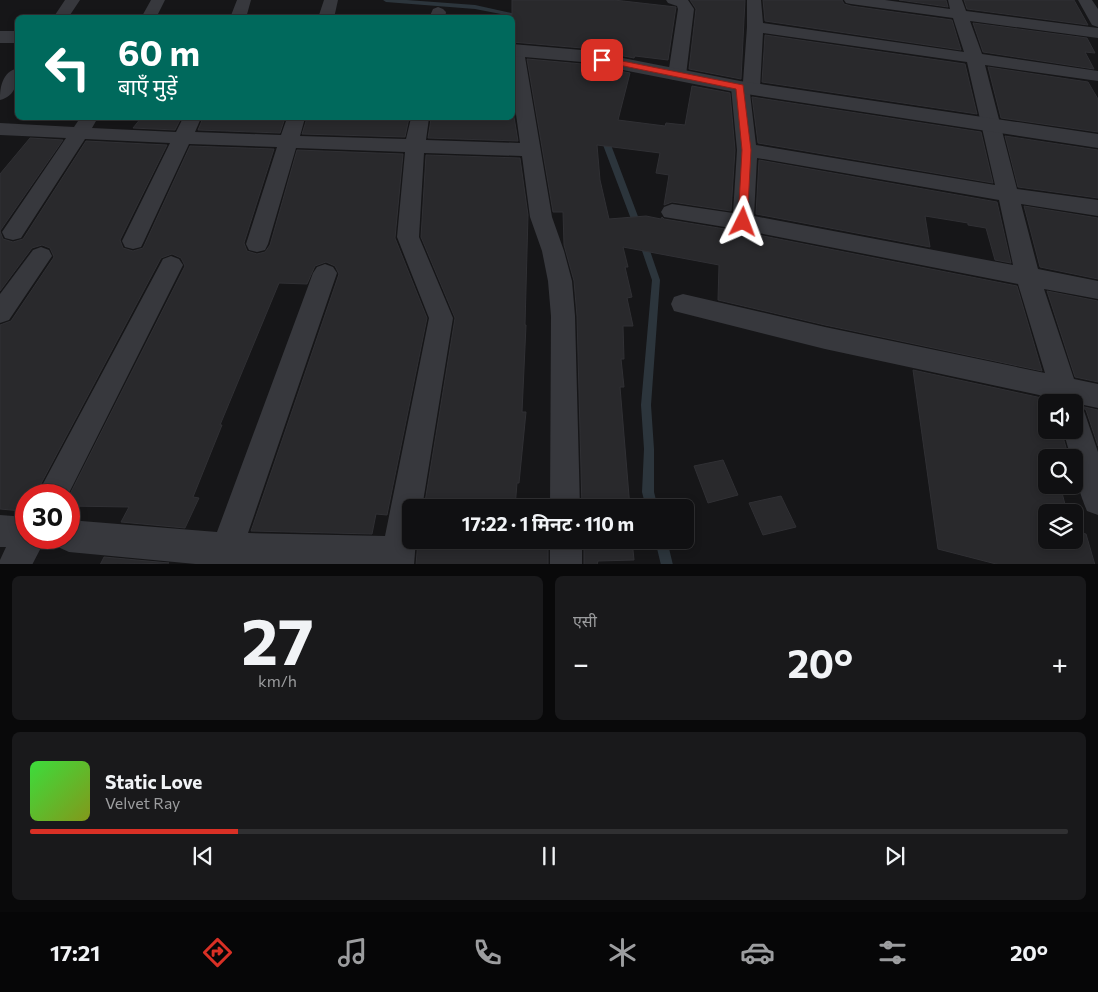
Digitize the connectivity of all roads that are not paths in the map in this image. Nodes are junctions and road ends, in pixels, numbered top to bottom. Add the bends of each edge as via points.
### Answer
1 (73, 0) edge
2 (158, 0) edge
3 (244, 0) edge
4 (331, 0) edge
5 (673, 0) edge
6 (754, 0) edge
7 (851, 0) edge
8 (1085, 0) edge
9 (957, 8) edge
10 (62, 15) edge
11 (150, 15) edge
12 (239, 15) edge
13 (327, 15) edge
14 (1098, 22) edge
15 (755, 27) junction
16 (1098, 33) edge
17 (0, 37) edge
18 (15, 37) edge
19 (520, 51) edge
20 (975, 59) junction
21 (677, 75) junction
22 (1098, 76) edge
23 (15, 77) edge
24 (745, 88) junction
25 (0, 95) edge
26 (191, 120) edge
27 (295, 120) edge
28 (420, 120) edge
29 (991, 124) junction
30 (85, 125) edge
31 (0, 129) edge
32 (182, 138) junction
33 (290, 141) junction
34 (1098, 141) edge
35 (415, 145) junction
36 (531, 150) junction
37 (746, 150) junction
38 (1009, 195) junction
39 (1098, 208) edge
40 (672, 212) dead end
41 (743, 222) junction
42 (13, 232) dead end
43 (133, 241) dead end
44 (257, 244) dead end
45 (41, 256) dead end
46 (171, 266) dead end
47 (325, 273) dead end
48 (1028, 277) junction
49 (1098, 290) edge
50 (683, 304) dead end
51 (0, 313) edge
52 (1058, 394) edge
53 (1065, 394) edge
54 (1083, 396) edge
55 (1098, 396) edge
56 (1080, 439) edge
57 (58, 484) edge
58 (565, 499) edge
59 (1098, 500) edge
60 (0, 531) edge
61 (15, 532) edge
62 (80, 537) edge
63 (23, 549) edge
64 (566, 549) edge
65 (224, 557) edge
66 (398, 558) edge
67 (14, 564) edge
68 (566, 564) edge

1 - 10 street
2 - 11 street
3 - 12 street
4 - 13 street
5 - 21 street via 683,3 686,9
6 - 15 street
7 - 9 street
8 - 14 street
9 - 16 street
9 - 20 street
15 - 20 street
15 - 24 street
17 - 18 street
19 - 21 street via 582,56
19 - 36 street
20 - 22 street
20 - 29 street
21 - 24 street
23 - 25 street
24 - 29 street
24 - 37 street
26 - 32 street
27 - 33 street
28 - 35 street
29 - 34 street
29 - 38 street
30 - 31 street
30 - 32 street
30 - 42 street
32 - 33 street
32 - 43 street
33 - 35 street
33 - 44 street
35 - 36 street
35 - 66 street via 408,237 441,318
36 - 58 street via 541,217 560,281
37 - 38 street
37 - 41 street
38 - 39 street
38 - 48 street
40 - 41 street
41 - 48 street
45 - 51 street
46 - 57 street
47 - 65 street
48 - 49 street
48 - 53 street
50 - 52 street
54 - 55 street
56 - 59 street
60 - 61 street
62 - 65 street
63 - 67 street
64 - 68 street
65 - 66 street

